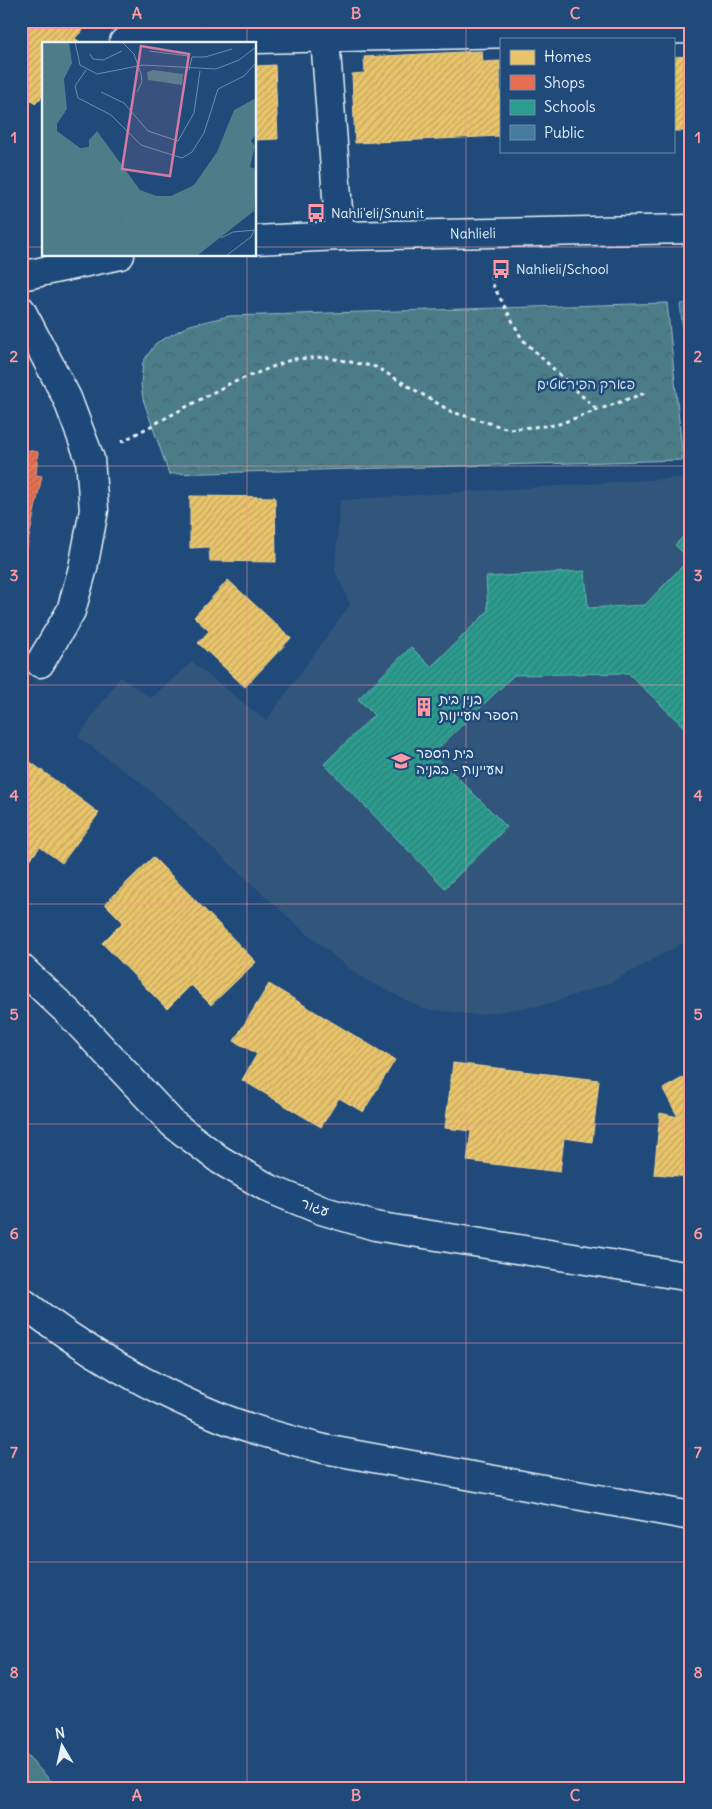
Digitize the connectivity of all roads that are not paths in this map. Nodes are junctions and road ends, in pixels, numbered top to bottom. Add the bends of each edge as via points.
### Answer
1 (691, 29) edge
2 (325, 38) junction
3 (124, 42) dead end
4 (691, 229) edge
5 (340, 236) junction
6 (256, 240) edge
7 (115, 256) edge
8 (21, 276) edge
9 (21, 310) edge
10 (40, 663) dead end
11 (21, 968) edge
12 (691, 1277) edge
13 (21, 1301) edge
14 (691, 1516) edge

1 - 2 street
2 - 3 street
2 - 5 street
4 - 5 street, Nahlieli
5 - 6 street, Nahlieli
7 - 8 street
9 - 10 street via 67,398 90,459 94,510 71,611
11 - 12 street, עגור via 69,1013 173,1124 220,1160 270,1189 321,1210 375,1226
13 - 14 street via 135,1377 178,1399 272,1435 324,1449

